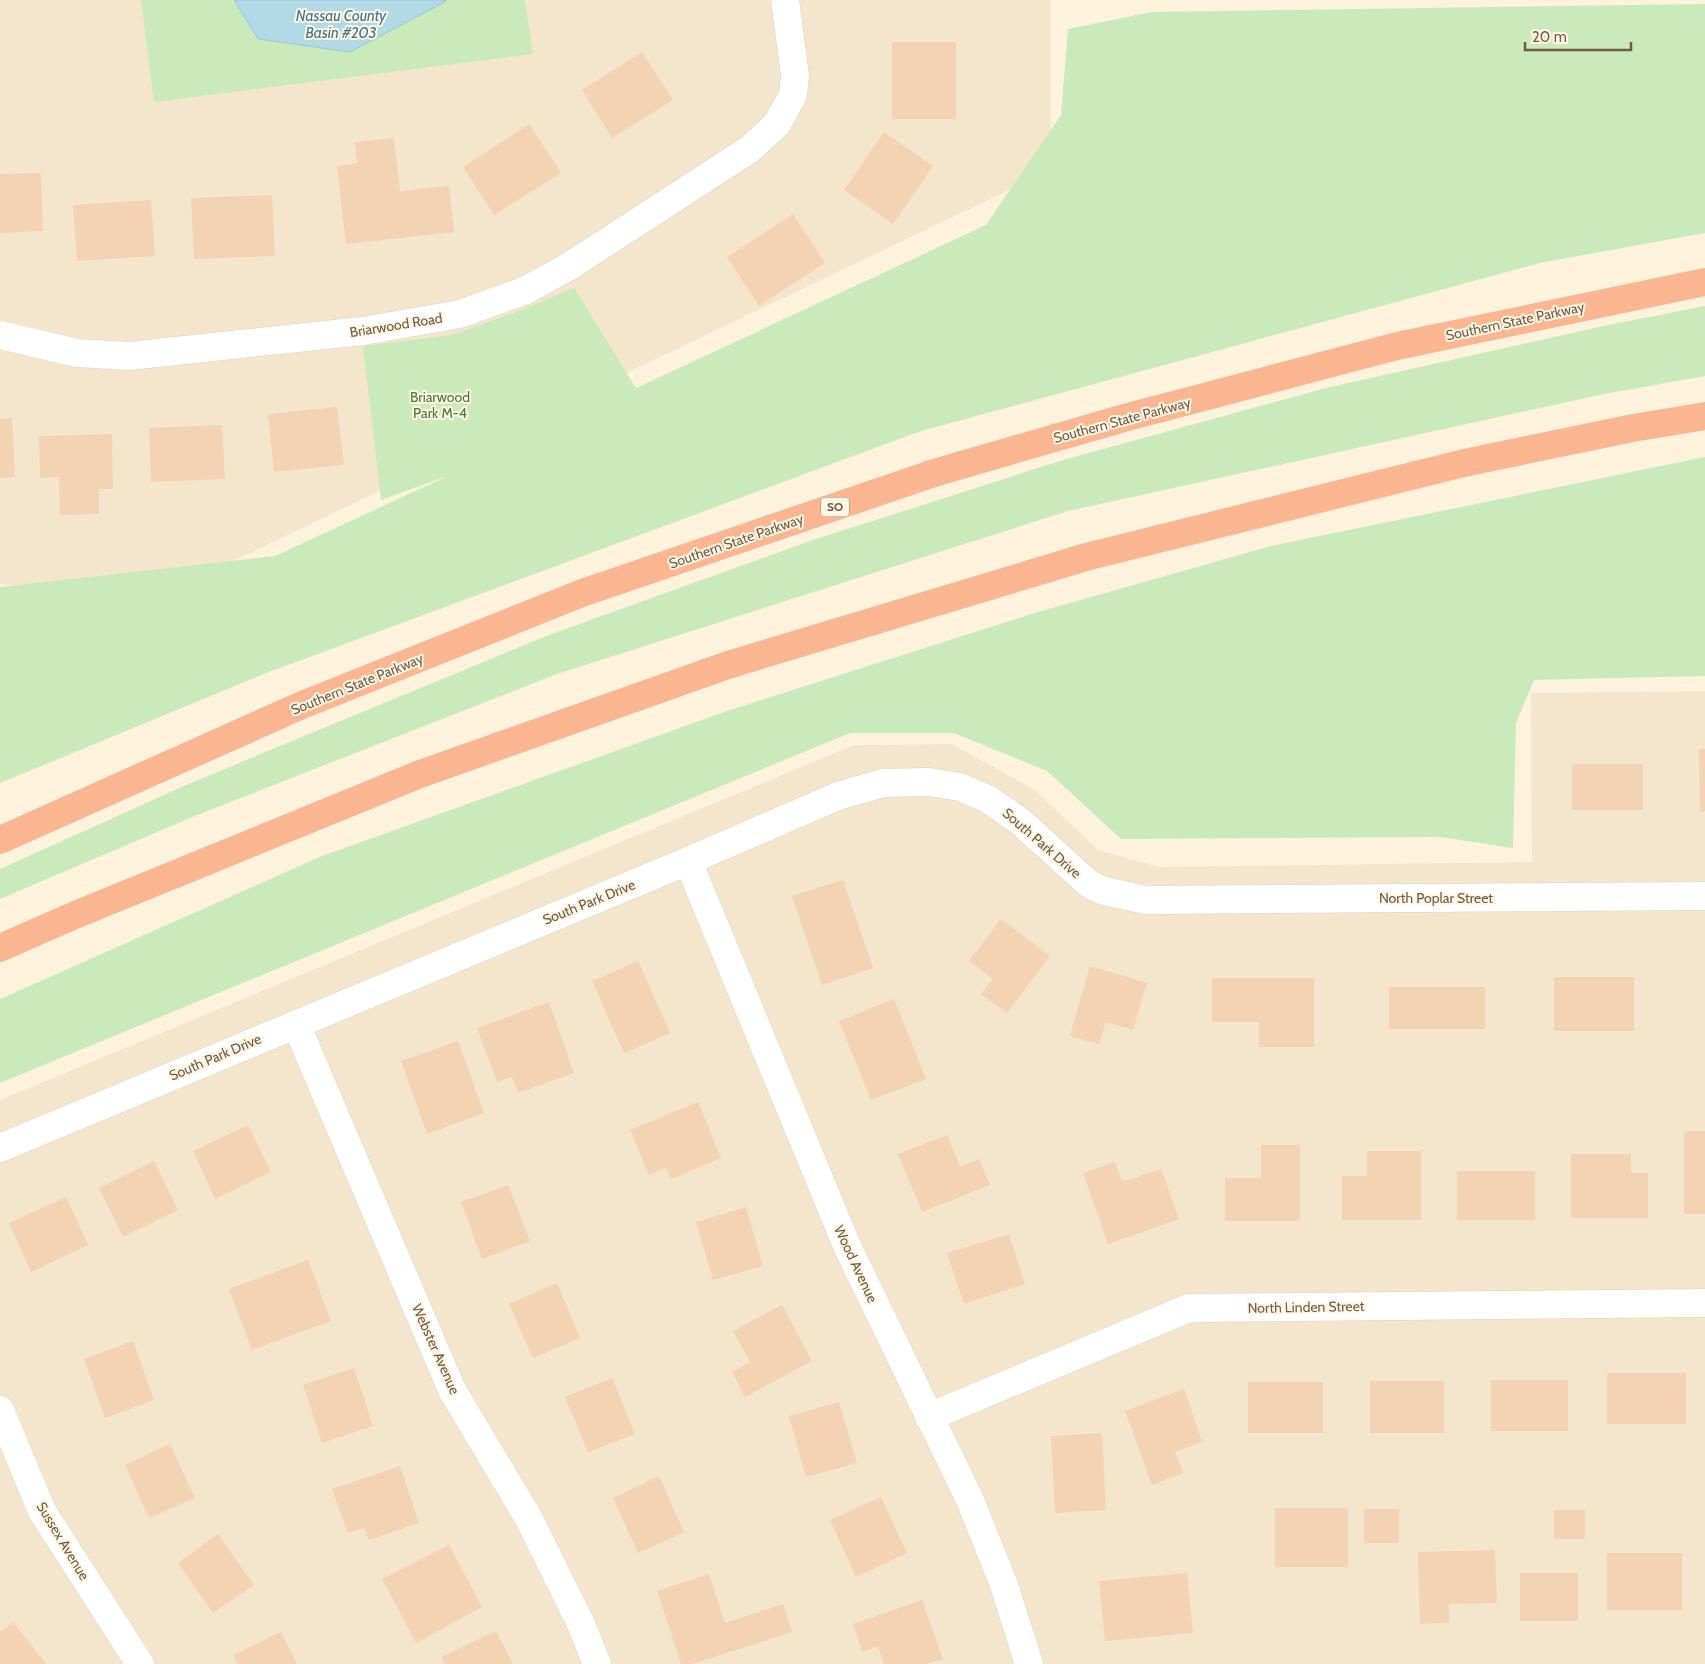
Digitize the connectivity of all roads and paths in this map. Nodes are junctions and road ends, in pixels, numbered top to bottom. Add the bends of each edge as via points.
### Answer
1 (785, 0) edge
2 (1705, 282) edge
3 (0, 335) edge
4 (1705, 416) edge
5 (0, 840) edge
6 (688, 861) junction
7 (1705, 896) edge
8 (1168, 900) joint
9 (0, 948) edge
10 (296, 1024) junction
11 (0, 1148) edge
12 (1705, 1303) edge
13 (0, 1410) edge
14 (928, 1417) junction
15 (140, 1664) edge
16 (598, 1664) edge
17 (1029, 1664) edge

1 - 3 street, Briarwood Road via 795,76 793,95 777,124 750,149 568,267 526,290 460,314 363,331 129,356 77,353
2 - 5 highway, Southern State Parkway / SO via 1397,346 1124,418 934,473 582,593 302,705
4 - 9 highway via 1464,463 1086,557 728,665 420,774 75,914
6 - 8 street, South Park Drive via 838,796 884,783 929,782 960,787 988,798 1021,822 1089,884 1104,892 1146,900
6 - 10 street, South Park Drive
6 - 14 street, Wood Avenue via 846,1246
7 - 8 street, North Poplar Street
10 - 11 street, South Park Drive
10 - 16 street, Webster Avenue via 452,1390 528,1517
12 - 14 street, North Linden Street via 1189,1308
13 - 15 street, Sussex Avenue via 42,1511
14 - 17 street, Wood Avenue via 970,1500 1004,1585

